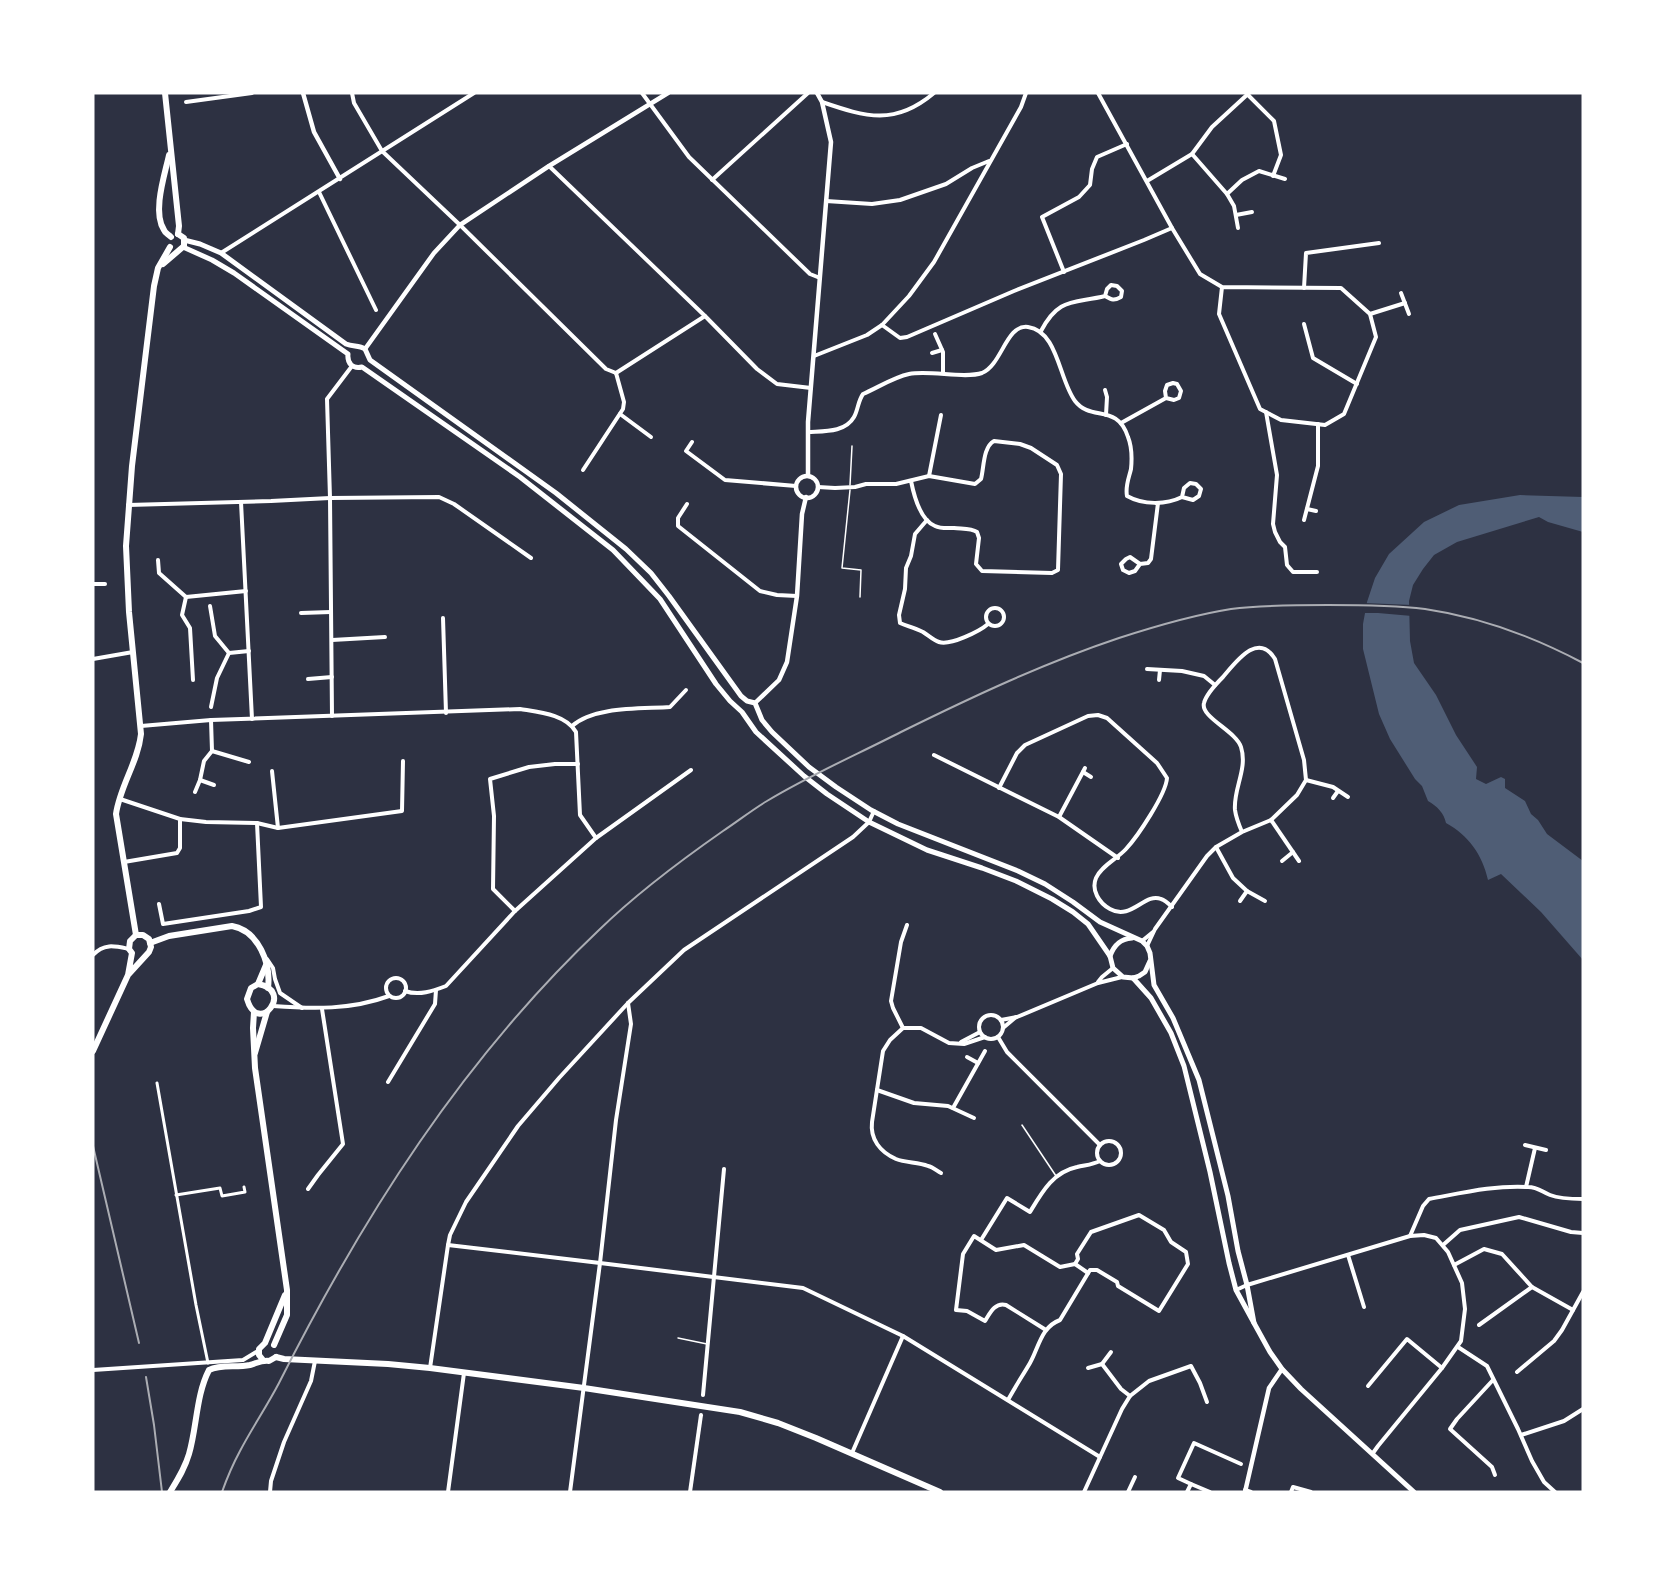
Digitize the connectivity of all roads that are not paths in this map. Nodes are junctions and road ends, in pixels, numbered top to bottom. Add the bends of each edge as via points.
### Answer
1 (165, 93) edge
2 (201, 93) edge
3 (252, 93) edge
4 (303, 93) edge
5 (352, 93) edge
6 (474, 93) edge
7 (642, 93) edge
8 (668, 93) edge
9 (808, 93) edge
10 (817, 93) edge
11 (934, 93) edge
12 (1026, 93) edge
13 (1098, 93) edge
14 (1249, 94) edge
15 (202, 100) junction
16 (186, 102) dead end
17 (822, 102) junction
18 (650, 104) junction
19 (1126, 144) junction
20 (171, 148) junction
21 (382, 151) junction
22 (1192, 154) junction
23 (990, 161) junction
24 (549, 166) junction
25 (1273, 176) junction
26 (340, 178) junction
27 (1285, 179) dead end
28 (712, 180) junction
29 (1147, 181) junction
30 (319, 192) junction
31 (1227, 194) junction
32 (826, 201) junction
33 (1252, 212) dead end
34 (1236, 215) junction
35 (460, 225) junction
36 (1172, 228) junction
37 (1238, 228) dead end
38 (178, 234) junction
39 (171, 237) junction
40 (1379, 243) dead end
41 (182, 246) junction
42 (170, 247) junction
43 (221, 253) junction
44 (158, 268) junction
45 (1064, 272) junction
46 (820, 278) junction
47 (1222, 287) junction
48 (1305, 288) junction
49 (1401, 293) dead end
50 (1105, 296) junction
51 (1405, 303) junction
52 (376, 310) dead end
53 (1370, 314) junction
54 (1409, 314) dead end
55 (705, 316) junction
56 (1304, 324) dead end
57 (882, 326) junction
58 (1041, 331) junction
59 (935, 334) dead end
60 (354, 347) junction
61 (365, 349) junction
62 (942, 350) junction
63 (932, 352) dead end
64 (348, 354) junction
65 (814, 356) junction
66 (369, 358) junction
67 (352, 366) junction
68 (362, 367) junction
69 (616, 373) junction
70 (943, 373) junction
71 (1357, 384) junction
72 (812, 388) junction
73 (1105, 390) dead end
74 (1166, 398) junction
75 (1266, 412) junction
76 (620, 414) junction
77 (941, 415) dead end
78 (1106, 415) junction
79 (1121, 423) junction
80 (1318, 424) junction
81 (808, 432) junction
82 (651, 437) dead end
83 (692, 442) dead end
84 (852, 446) dead end
85 (583, 470) dead end
86 (808, 476) junction
87 (929, 476) junction
88 (911, 481) junction
89 (796, 486) junction
90 (818, 487) junction
91 (850, 487) junction
92 (806, 497) junction
93 (1182, 497) junction
94 (330, 498) junction
95 (241, 502) junction
96 (1158, 503) junction
97 (687, 504) dead end
98 (128, 505) junction
99 (1307, 509) junction
100 (1316, 511) dead end
101 (927, 520) junction
102 (1304, 520) dead end
103 (531, 558) dead end
104 (158, 560) dead end
105 (1140, 564) junction
106 (1317, 572) dead end
107 (93, 584) edge
108 (105, 584) dead end
109 (246, 591) junction
110 (797, 596) junction
111 (186, 597) junction
112 (860, 597) dead end
113 (210, 606) dead end
114 (331, 612) junction
115 (301, 613) dead end
116 (442, 618) dead end
117 (988, 624) junction
118 (385, 637) dead end
119 (332, 640) junction
120 (249, 651) junction
121 (133, 652) junction
122 (229, 653) junction
123 (93, 659) edge
124 (1147, 669) dead end
125 (1160, 670) junction
126 (332, 677) junction
127 (308, 679) dead end
128 (193, 680) dead end
129 (1159, 680) dead end
130 (1215, 686) junction
131 (686, 690) dead end
132 (747, 701) junction
133 (757, 706) junction
134 (211, 707) dead end
135 (446, 713) junction
136 (744, 714) junction
137 (332, 716) junction
138 (252, 719) junction
139 (211, 720) junction
140 (141, 726) junction
141 (572, 726) junction
142 (212, 751) junction
143 (934, 755) dead end
144 (403, 761) dead end
145 (249, 762) dead end
146 (578, 764) junction
147 (691, 770) dead end
148 (272, 771) dead end
149 (1091, 777) dead end
150 (200, 780) junction
151 (1306, 780) junction
152 (214, 785) dead end
153 (999, 788) junction
154 (1338, 791) junction
155 (195, 792) dead end
156 (1347, 797) dead end
157 (119, 798) junction
158 (1333, 798) dead end
159 (874, 812) junction
160 (1059, 817) junction
161 (180, 819) junction
162 (1271, 820) junction
163 (869, 822) junction
164 (257, 823) junction
165 (278, 828) junction
166 (1242, 832) junction
167 (596, 838) junction
168 (1216, 847) junction
169 (1293, 852) junction
170 (1118, 858) junction
171 (1282, 861) dead end
172 (1299, 861) dead end
173 (124, 862) junction
174 (1247, 891) junction
175 (1240, 901) dead end
176 (1264, 901) dead end
177 (159, 904) dead end
178 (1173, 907) junction
179 (515, 911) junction
180 (907, 925) dead end
181 (1155, 929) junction
182 (136, 935) junction
183 (1132, 938) junction
184 (1142, 941) junction
185 (150, 943) junction
186 (1147, 946) junction
187 (131, 951) junction
188 (93, 953) edge
189 (146, 954) junction
190 (264, 955) junction
191 (1110, 956) junction
192 (1151, 959) junction
193 (266, 965) junction
194 (1113, 968) junction
195 (128, 975) junction
196 (1123, 977) junction
197 (1133, 978) junction
198 (1098, 983) junction
199 (258, 984) junction
200 (268, 988) junction
201 (436, 990) junction
202 (405, 991) junction
203 (389, 996) junction
204 (628, 1003) junction
205 (270, 1009) junction
206 (303, 1009) junction
207 (322, 1009) junction
208 (254, 1012) junction
209 (1017, 1017) junction
210 (1001, 1020) junction
211 (903, 1028) junction
212 (1003, 1028) junction
213 (980, 1032) junction
214 (985, 1037) junction
215 (998, 1037) junction
216 (960, 1043) junction
217 (93, 1051) edge
218 (985, 1051) dead end
219 (254, 1057) junction
220 (967, 1057) dead end
221 (978, 1063) junction
222 (388, 1082) dead end
223 (157, 1083) dead end
224 (877, 1090) junction
225 (953, 1108) junction
226 (974, 1118) dead end
227 (1022, 1125) dead end
228 (1100, 1145) junction
229 (1525, 1145) dead end
230 (1535, 1148) junction
231 (1546, 1150) dead end
232 (1100, 1161) junction
233 (724, 1169) dead end
234 (941, 1173) dead end
235 (1056, 1176) junction
236 (1526, 1186) junction
237 (244, 1187) dead end
238 (308, 1189) dead end
239 (176, 1195) junction
240 (1583, 1199) edge
241 (1583, 1233) edge
242 (1410, 1236) junction
243 (981, 1240) junction
244 (448, 1245) junction
245 (1443, 1245) junction
246 (1348, 1255) junction
247 (600, 1263) junction
248 (1075, 1264) junction
249 (1454, 1265) junction
250 (1088, 1273) junction
251 (714, 1276) junction
252 (1247, 1285) junction
253 (1532, 1287) junction
254 (287, 1290) junction
255 (1236, 1290) junction
256 (1583, 1292) edge
257 (1364, 1307) dead end
258 (1574, 1310) junction
259 (1254, 1323) junction
260 (1479, 1325) dead end
261 (1046, 1330) junction
262 (903, 1336) junction
263 (678, 1338) dead end
264 (265, 1343) junction
265 (707, 1344) junction
266 (274, 1345) junction
267 (1457, 1347) junction
268 (258, 1350) junction
269 (1111, 1352) dead end
270 (276, 1357) junction
271 (263, 1360) junction
272 (312, 1360) junction
273 (207, 1363) junction
274 (1102, 1364) junction
275 (430, 1368) junction
276 (1088, 1368) dead end
277 (1442, 1368) junction
278 (1282, 1369) junction
279 (93, 1370) edge
280 (1517, 1372) dead end
281 (464, 1373) junction
282 (1493, 1380) junction
283 (1368, 1386) dead end
284 (584, 1388) junction
285 (703, 1395) dead end
286 (1130, 1396) junction
287 (1008, 1400) junction
288 (1207, 1402) dead end
289 (1583, 1409) edge
290 (701, 1414) dead end
291 (1521, 1435) junction
292 (852, 1453) junction
293 (1373, 1454) junction
294 (1100, 1457) junction
295 (1241, 1464) dead end
296 (1495, 1475) dead end
297 (1135, 1477) dead end
298 (1191, 1484) junction
299 (1245, 1491) edge
300 (170, 1492) edge
301 (270, 1492) edge
302 (448, 1492) edge
303 (570, 1492) edge
304 (690, 1492) edge
305 (940, 1492) edge
306 (1084, 1492) edge
307 (1128, 1492) edge
308 (1187, 1492) edge
309 (1210, 1492) edge
310 (1251, 1492) edge
311 (1291, 1492) edge
312 (1311, 1492) edge
313 (1414, 1492) edge
314 (1555, 1492) edge

1 - 20 main road
2 - 15 street
3 - 15 street
4 - 26 street via 314,132
5 - 21 street
6 - 21 street
7 - 18 street
8 - 18 street
9 - 28 street
10 - 17 street
11 - 17 street via 915,107 887,115 853,112
12 - 23 street
13 - 19 street
14 - 22 street via 1212,127
14 - 25 street via 1274,121 1281,155
15 - 16 street
17 - 32 street via 831,142
18 - 24 street
18 - 28 street via 689,157
19 - 29 street
19 - 45 street via 1097,158 1090,185 1079,197 1042,216
20 - 38 main road
20 - 39 main road via 159,215 163,230
21 - 26 street
21 - 35 street
22 - 29 street
22 - 31 street
23 - 32 street via 946,184 900,200 872,204
23 - 57 street via 934,262
24 - 35 street
24 - 55 street
25 - 27 street
25 - 31 street via 1259,171
26 - 30 street
28 - 46 street via 810,274
29 - 36 street
30 - 43 street
30 - 52 street
31 - 34 street
32 - 46 street
33 - 34 street
34 - 37 street
35 - 61 street via 434,253
35 - 69 street via 606,369
36 - 45 street
36 - 47 street via 1200,274
38 - 39 main road
38 - 41 main road via 182,236
39 - 42 main road
40 - 48 street via 1306,254
41 - 42 main road
41 - 43 main road via 200,244
41 - 44 main road
41 - 64 main road via 234,273
42 - 44 main road
43 - 60 main road
44 - 98 main road
45 - 57 street via 907,338 900,338
46 - 65 street
47 - 48 street
47 - 75 street via 1219,314 1260,409
48 - 53 street via 1341,288
49 - 51 street
50 - 50 street via 1112,285 1122,291 1116,301
50 - 58 street via 1059,308
51 - 53 street
51 - 54 street
53 - 71 street via 1376,337
55 - 69 street
55 - 72 street via 777,384
56 - 71 street via 1313,358
57 - 65 street
58 - 70 street via 1026,327 1016,330 986,371 970,375
58 - 78 street via 1049,340 1075,400 1086,409
59 - 62 street
60 - 61 main road
60 - 64 main road
61 - 66 main road
62 - 63 street
62 - 70 street
64 - 67 main road
65 - 72 street
66 - 68 main road
66 - 132 main road via 556,493 626,549 651,573
67 - 68 main road
67 - 94 street via 327,399
68 - 136 main road via 520,477 613,550 660,599 716,684
69 - 76 street via 624,402
70 - 81 street via 898,378 863,394 854,418 843,427
71 - 80 street via 1344,414 1325,425
72 - 81 street
73 - 78 street
74 - 74 street via 1179,398 1177,384 1167,385
74 - 79 street
75 - 80 street via 1281,420
75 - 106 street via 1277,475 1275,532 1293,572
76 - 82 street
76 - 85 street
77 - 87 street
78 - 79 street
79 - 96 street via 1132,456 1127,496
80 - 99 street via 1318,466
81 - 86 street
83 - 89 street via 686,451 725,480
84 - 91 lane
86 - 89 street via 800,478
86 - 90 street via 815,479
87 - 88 street
87 - 101 street via 978,483 987,446 994,441 1026,446 1057,465 1062,474 1058,570 982,571 976,564 979,538 975,531 938,527
88 - 91 street
88 - 101 street
89 - 92 street via 799,494
90 - 91 street
90 - 92 street via 815,495
91 - 112 lane via 843,568 861,570
92 - 110 street
93 - 93 street via 1193,500 1201,489 1190,483
93 - 96 street
94 - 95 street
94 - 103 street via 439,497
94 - 114 street
95 - 98 street
95 - 109 street
96 - 105 street via 1150,559
97 - 110 street via 678,518 678,526 760,591
98 - 121 main road via 126,546
99 - 100 street
99 - 102 street
101 - 117 street via 915,534 899,621 945,643
104 - 111 street via 159,573
105 - 105 street via 1130,557 1121,564 1129,573
107 - 108 street
109 - 111 street
109 - 120 street
110 - 133 street via 787,662 779,680
111 - 128 street via 182,615 190,628
113 - 122 street via 215,636
114 - 115 street
114 - 119 street
116 - 135 street
117 - 117 street via 1001,623 1000,610 989,610
118 - 119 street
119 - 126 street
120 - 122 street
120 - 138 street
121 - 123 street
121 - 140 main road
122 - 134 street via 217,678
124 - 125 street
125 - 129 street
125 - 130 street via 1204,676
126 - 127 street
126 - 137 street
130 - 151 street via 1246,651 1270,651 1300,744
130 - 166 street via 1204,703 1205,710 1241,746 1243,762 1235,812
131 - 141 street via 670,707 601,712
132 - 133 main road
132 - 136 main road
133 - 136 main road via 752,717
133 - 159 main road via 772,732 809,767
135 - 137 street
135 - 141 street via 520,709 546,713
136 - 163 main road via 756,732 804,776
137 - 138 street
138 - 139 street
139 - 140 street
139 - 142 street
140 - 157 main road via 140,748
141 - 146 street via 576,732
142 - 145 street
142 - 150 street via 204,761
143 - 153 street
144 - 165 street via 402,811
146 - 167 street via 580,814
146 - 179 street via 529,767 490,779 493,889
147 - 167 street
148 - 165 street
149 - 160 street via 1084,770
150 - 152 street
150 - 155 street
151 - 154 street
151 - 162 street via 1297,795
153 - 160 street
153 - 170 street via 1025,745 1088,716 1107,718 1157,763 1167,778 1160,800
154 - 156 street
154 - 158 street
157 - 161 street
157 - 173 main road via 116,814
159 - 163 street
159 - 183 main road via 1045,884 1100,922
160 - 170 street
161 - 164 street
161 - 173 street via 177,854
162 - 166 street
162 - 169 street
163 - 191 main road via 927,850 991,871 1052,899 1088,924
163 - 204 street via 853,837 684,950
164 - 165 street
164 - 177 street via 261,907 163,924
166 - 168 street
167 - 179 street
168 - 174 street via 1233,878
168 - 178 street
169 - 171 street
169 - 172 street
170 - 178 street via 1095,880 1094,890 1100,900 1119,912 1153,898
173 - 182 main road
174 - 175 street
174 - 176 street
178 - 181 street
179 - 201 street via 446,986
180 - 211 street via 891,1001
181 - 184 street
181 - 186 street
182 - 185 main road via 146,936
182 - 187 main road via 130,941
183 - 184 main road
183 - 191 main road via 1118,942
184 - 186 main road
185 - 189 main road
185 - 190 main road via 232,926 249,933
186 - 192 main road
187 - 188 street via 110,945
187 - 189 main road via 138,956
187 - 195 main road
189 - 195 main road
190 - 193 main road
190 - 206 street via 273,968 280,993
191 - 194 main road
192 - 197 main road via 1145,972
192 - 252 main road via 1154,985 1173,1018 1199,1080
193 - 199 main road
193 - 200 main road
194 - 196 main road
194 - 198 street
195 - 217 main road
196 - 197 main road
196 - 198 street
197 - 255 main road via 1151,998 1184,1066
198 - 209 street
199 - 200 main road
199 - 208 main road via 251,988 247,999
200 - 205 main road via 273,994
201 - 202 street via 412,994
201 - 222 street via 435,1004
202 - 203 street via 402,997
202 - 203 street via 403,982 394,978 385,987
203 - 207 street
204 - 244 street via 518,1126 466,1202
204 - 247 street via 632,1024 616,1120
205 - 206 street
205 - 208 main road via 260,1014
205 - 219 main road
206 - 207 street
207 - 238 street via 343,1144
208 - 219 main road
209 - 210 street
209 - 212 street
210 - 212 street
210 - 213 street via 994,1015 985,1016 979,1025
211 - 216 street via 921,1028 949,1043
211 - 224 street via 883,1052
212 - 215 street
213 - 214 street
213 - 216 street
214 - 215 street
214 - 216 street
215 - 228 street via 1007,1052
218 - 221 street
219 - 254 main road
220 - 221 street
221 - 225 street
223 - 239 street
224 - 225 street via 914,1103
224 - 234 street via 873,1140 896,1160 929,1166
225 - 226 street
227 - 235 lane
228 - 232 street
228 - 232 street via 1111,1142 1121,1152 1113,1165
229 - 230 street
230 - 231 street
230 - 236 street
232 - 235 street
233 - 251 street
235 - 243 street via 1030,1212 1007,1198
236 - 240 street via 1570,1200
236 - 242 street via 1429,1199
237 - 239 street via 245,1192 223,1196 220,1188
239 - 273 street
241 - 245 street via 1520,1218 1460,1230
242 - 245 street via 1436,1238
242 - 246 street
243 - 248 street via 996,1250 1024,1245 1060,1266
243 - 261 street via 974,1236 963,1254 956,1310 985,1321 1002,1304
244 - 247 street
244 - 275 street
245 - 249 street
246 - 252 street
246 - 257 street
247 - 251 street
247 - 284 street
248 - 250 street
248 - 250 street via 1091,1232 1139,1215 1164,1230 1171,1242 1186,1252 1188,1260 1159,1311 1097,1270
249 - 253 street via 1484,1249 1502,1254
249 - 267 street via 1462,1283 1465,1309
250 - 261 street via 1059,1320
251 - 262 street via 803,1288
251 - 265 street
252 - 255 street
252 - 259 main road
253 - 258 street
253 - 260 street
254 - 264 main road
254 - 266 main road via 287,1315
255 - 259 main road
256 - 258 street
258 - 280 street via 1554,1341
259 - 278 main road
261 - 287 street
262 - 287 street
262 - 292 street
263 - 265 lane
264 - 266 main road
264 - 268 main road
265 - 285 street
266 - 270 main road
267 - 277 street
267 - 282 street via 1487,1366
268 - 271 main road
268 - 273 street via 243,1360
269 - 274 street
270 - 271 main road
270 - 272 main road
271 - 300 main road via 209,1370 189,1453
272 - 275 main road
272 - 301 street via 311,1381 284,1442
273 - 279 street
274 - 276 street
274 - 286 street
275 - 281 main road
277 - 283 street via 1407,1339
277 - 293 street
278 - 293 main road
278 - 299 street via 1269,1388
281 - 284 main road
281 - 302 street
282 - 291 street
282 - 296 street via 1450,1428 1492,1467
284 - 292 main road via 740,1412
284 - 303 street
286 - 288 street via 1149,1381 1191,1366
286 - 294 street
287 - 294 street
289 - 291 street via 1564,1421
290 - 304 street
291 - 314 street via 1544,1482
292 - 305 main road
293 - 313 main road
294 - 306 street
295 - 298 street via 1194,1443 1178,1478
297 - 307 street
298 - 308 street
298 - 309 street
299 - 310 street
311 - 312 street via 1293,1487

